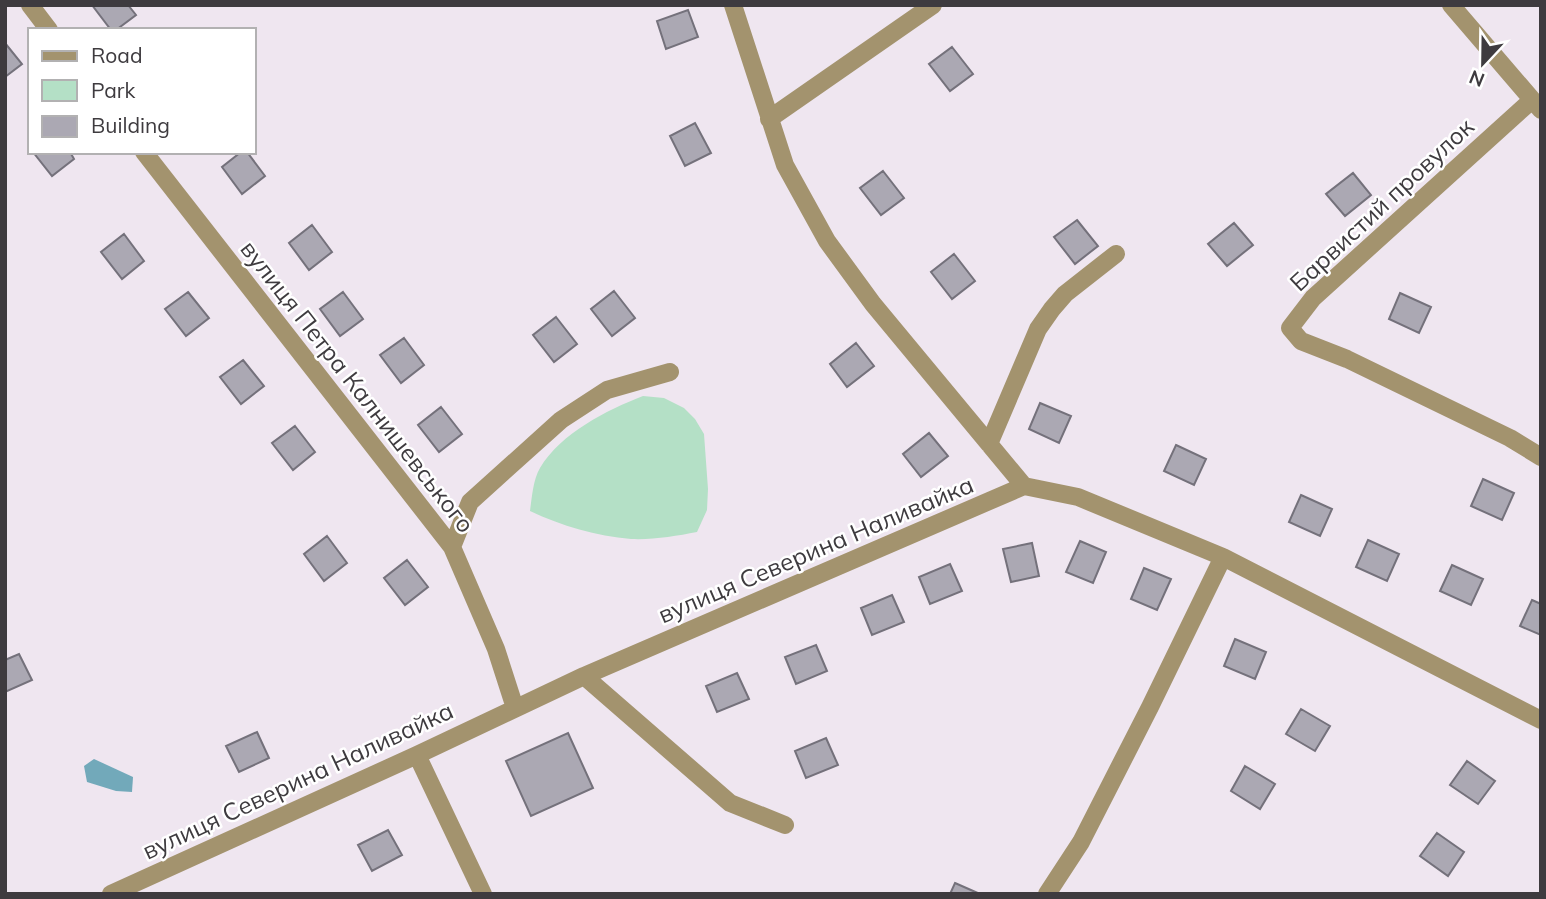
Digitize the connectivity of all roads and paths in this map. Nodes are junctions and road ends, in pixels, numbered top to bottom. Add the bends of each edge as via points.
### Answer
1 (30, 5) edge
2 (733, 5) edge
3 (933, 5) edge
4 (1451, 5) edge
5 (47, 28) edge
6 (1536, 105) edge
7 (769, 119) junction
8 (146, 154) edge
9 (1116, 254) dead end
10 (670, 372) dead end
11 (989, 444) junction
12 (1541, 457) edge
13 (1024, 486) junction
14 (452, 547) junction
15 (1223, 557) junction
16 (584, 677) junction
17 (515, 708) junction
18 (1541, 720) edge
19 (417, 755) junction
20 (785, 825) dead end
21 (111, 894) edge
22 (483, 894) edge
23 (1047, 894) edge

1 - 5 street
2 - 7 street
3 - 7 street
4 - 6 street
6 - 12 street, Барвистий провулок via 1313,298 1290,328 1301,341 1347,359
7 - 11 street via 785,165 827,241
8 - 14 street, вулиця Петра Калнишевського
9 - 11 street via 1052,309 1038,330
10 - 14 street via 607,390 561,420 470,502
11 - 13 street
13 - 15 street via 1077,497
13 - 16 street, вулиця Северина Наливайка
14 - 17 street, вулиця Петра Калнишевського via 496,649
15 - 18 street
15 - 23 street via 1080,842
16 - 17 street, вулиця Северина Наливайка
16 - 20 street via 730,803
17 - 19 street, вулиця Северина Наливайка
19 - 21 street, вулиця Северина Наливайка
19 - 22 street

